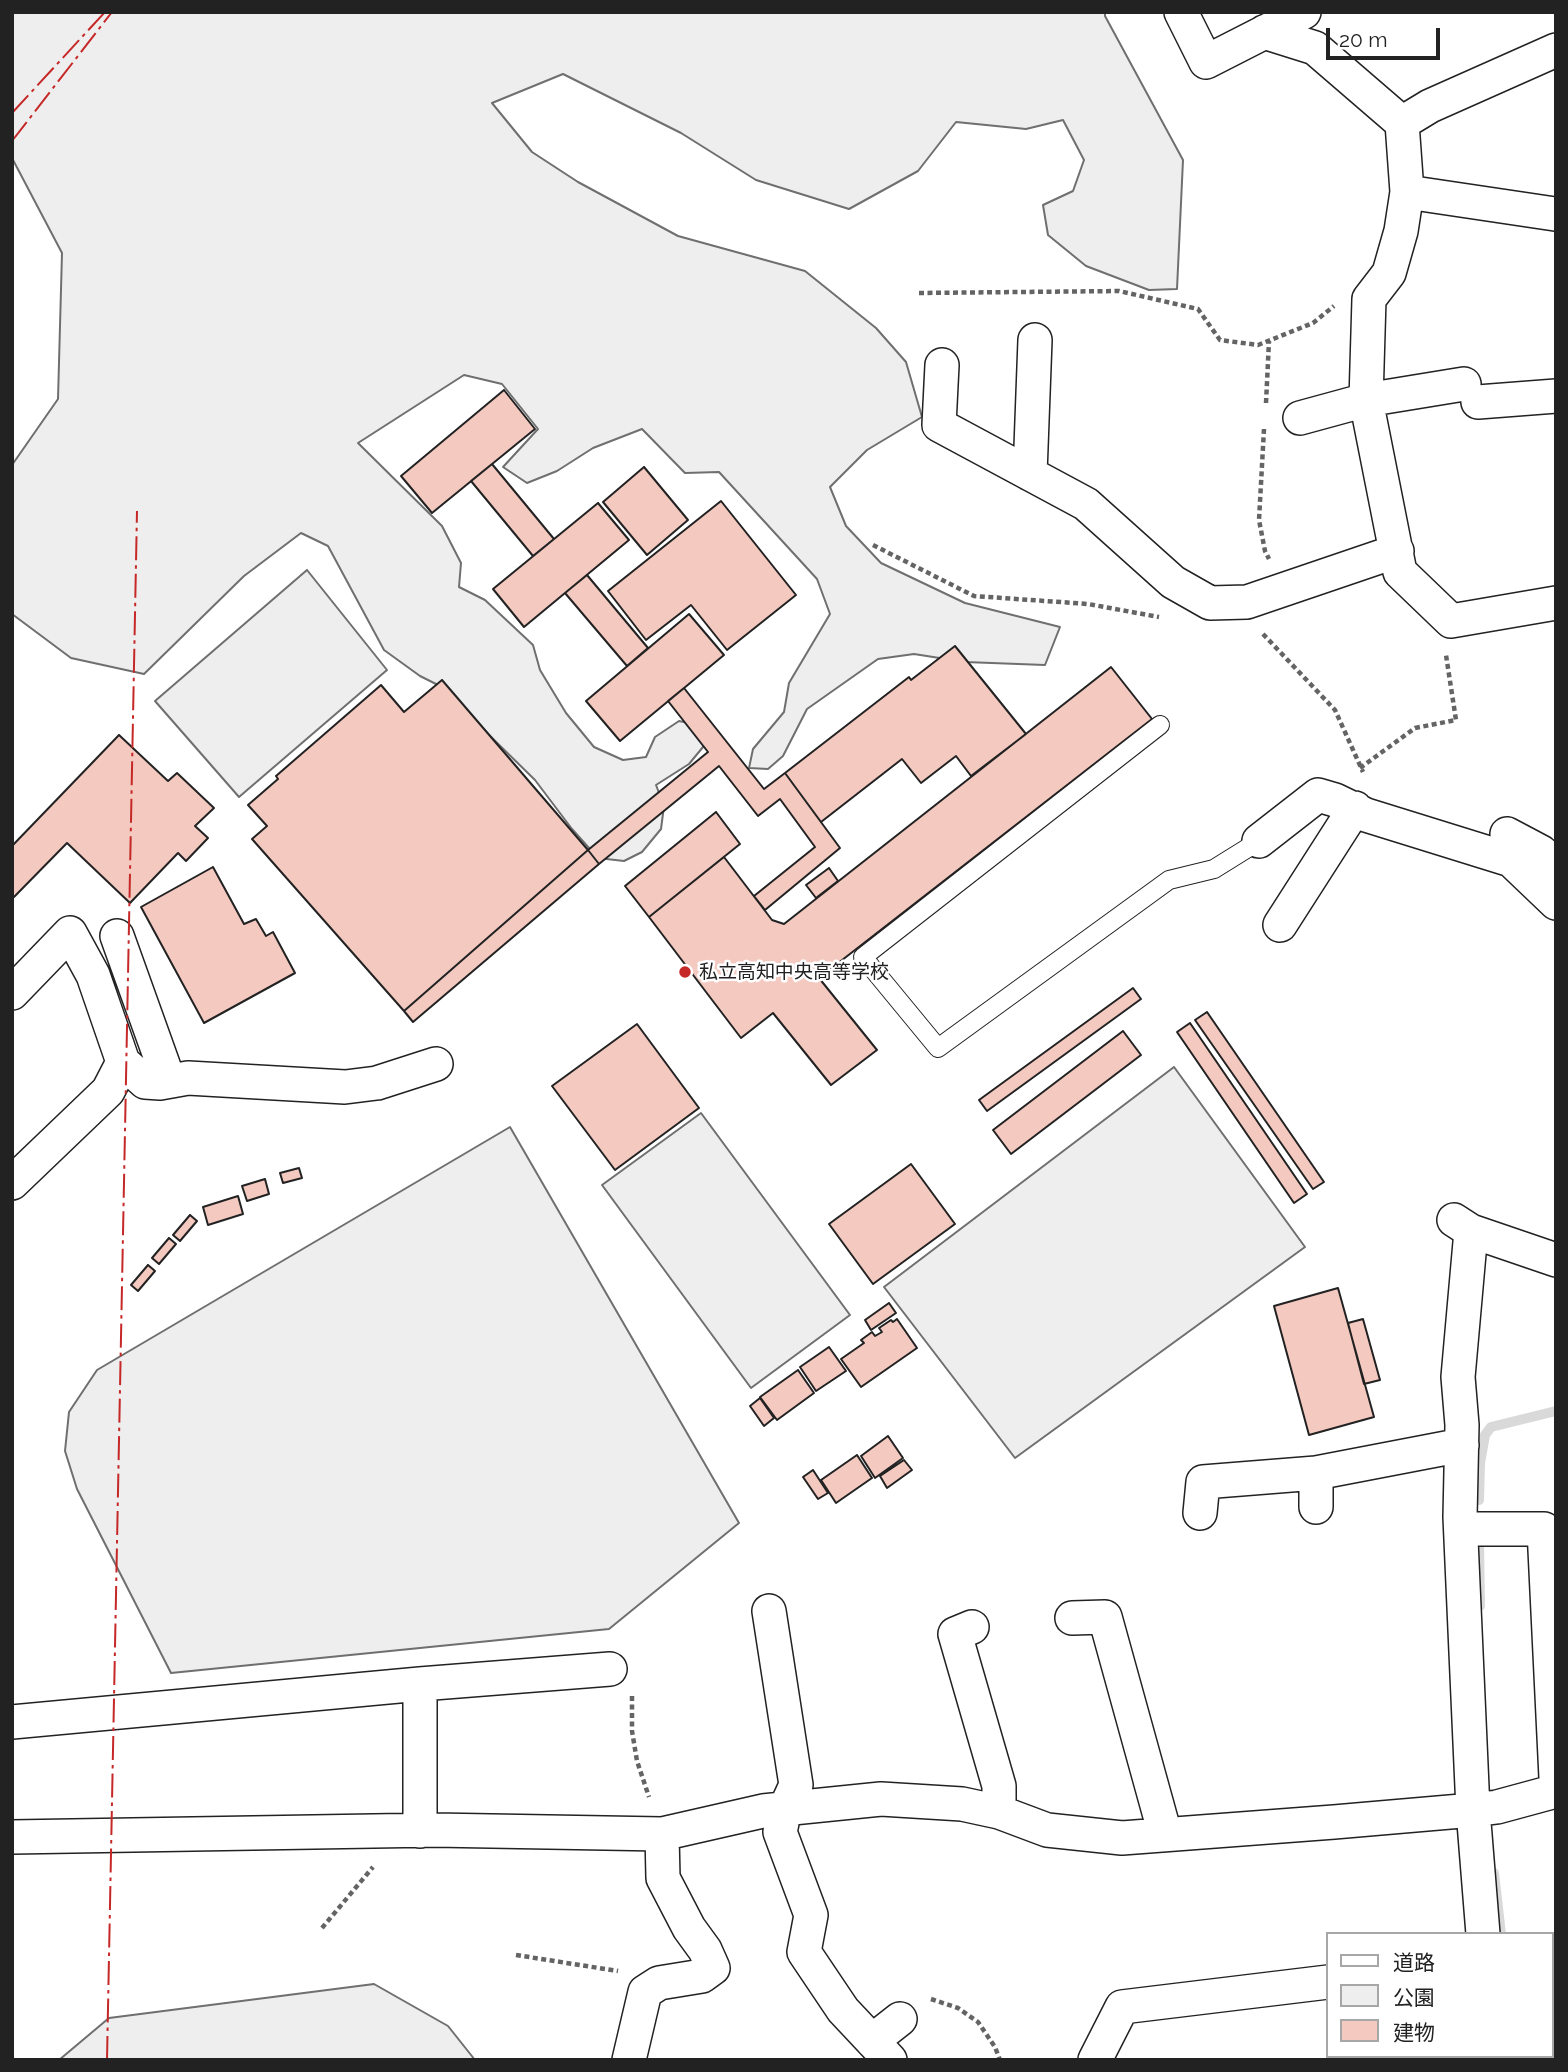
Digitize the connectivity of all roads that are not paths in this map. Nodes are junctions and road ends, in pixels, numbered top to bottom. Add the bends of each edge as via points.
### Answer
1 (1181, 12) edge
2 (1304, 12) edge
3 (1264, 32) junction
4 (1556, 50) edge
5 (1402, 123) junction
6 (1407, 192) junction
7 (1555, 214) edge
8 (1035, 340) dead end
9 (942, 365) dead end
10 (1556, 396) edge
11 (1366, 400) junction
12 (1300, 418) dead end
13 (1030, 474) junction
14 (1396, 551) junction
15 (1556, 603) edge
16 (1160, 725) dead end
17 (1355, 808) junction
18 (1507, 834) dead end
19 (1259, 841) joint
20 (1556, 865) edge
21 (1556, 902) edge
22 (1280, 925) dead end
23 (117, 936) dead end
24 (12, 993) edge
25 (123, 1062) junction
26 (436, 1064) dead end
27 (169, 1081) junction
28 (12, 1183) edge
29 (1556, 1260) edge
30 (1462, 1445) junction
31 (1316, 1473) junction
32 (1316, 1507) dead end
33 (1200, 1513) dead end
34 (1461, 1529) junction
35 (769, 1611) dead end
36 (1072, 1618) dead end
37 (972, 1627) dead end
38 (610, 1669) dead end
39 (420, 1684) junction
40 (12, 1722) edge
41 (1556, 1778) edge
42 (1556, 1791) edge
43 (785, 1809) junction
44 (1473, 1810) junction
45 (999, 1812) junction
46 (406, 1831) junction
47 (662, 1834) junction
48 (1165, 1834) junction
49 (12, 1837) edge
50 (1482, 1932) edge
51 (1326, 1982) edge
52 (900, 2019) dead end
53 (881, 2051) edge
54 (640, 2054) edge
55 (1095, 2060) edge

1 - 3 street via 1206,62
2 - 3 street
3 - 5 street via 1315,48
4 - 5 street
5 - 6 street
6 - 7 street
6 - 11 street via 1389,273 1369,299
8 - 13 street
9 - 13 street via 939,425
10 - 11 street via 1471,393
11 - 12 street
11 - 14 street
13 - 14 street via 1086,504 1173,582 1210,603 1247,602
14 - 15 street via 1400,572 1451,621
16 - 19 lane via 863,957 938,1048 1169,880 1214,869
17 - 19 street via 1318,796
17 - 21 street via 1511,860
17 - 22 street
18 - 20 street
23 - 27 street
24 - 25 street via 70,933 93,975
25 - 27 street via 145,1082
25 - 28 street via 108,1091
26 - 27 street via 377,1083 345,1087 188,1078
29 - 30 street via 1462,1225 1458,1377
30 - 31 street
30 - 34 street
31 - 32 street
31 - 33 street via 1203,1482
34 - 41 street via 1544,1529
34 - 44 street
35 - 43 street via 796,1785
36 - 48 street via 1105,1617
37 - 45 street via 955,1634 999,1786
38 - 39 street
39 - 40 street
39 - 46 street
42 - 44 street
43 - 45 street via 881,1799 962,1804
43 - 47 street
43 - 53 street via 780,1832 811,1915 804,1952 843,2010
44 - 48 street
44 - 50 street
45 - 48 street via 1047,1830 1122,1838
46 - 47 street
46 - 49 street
47 - 54 street via 663,1878 713,1968 702,1976 659,1983 645,1992
51 - 55 street via 1122,2007
52 - 53 street

